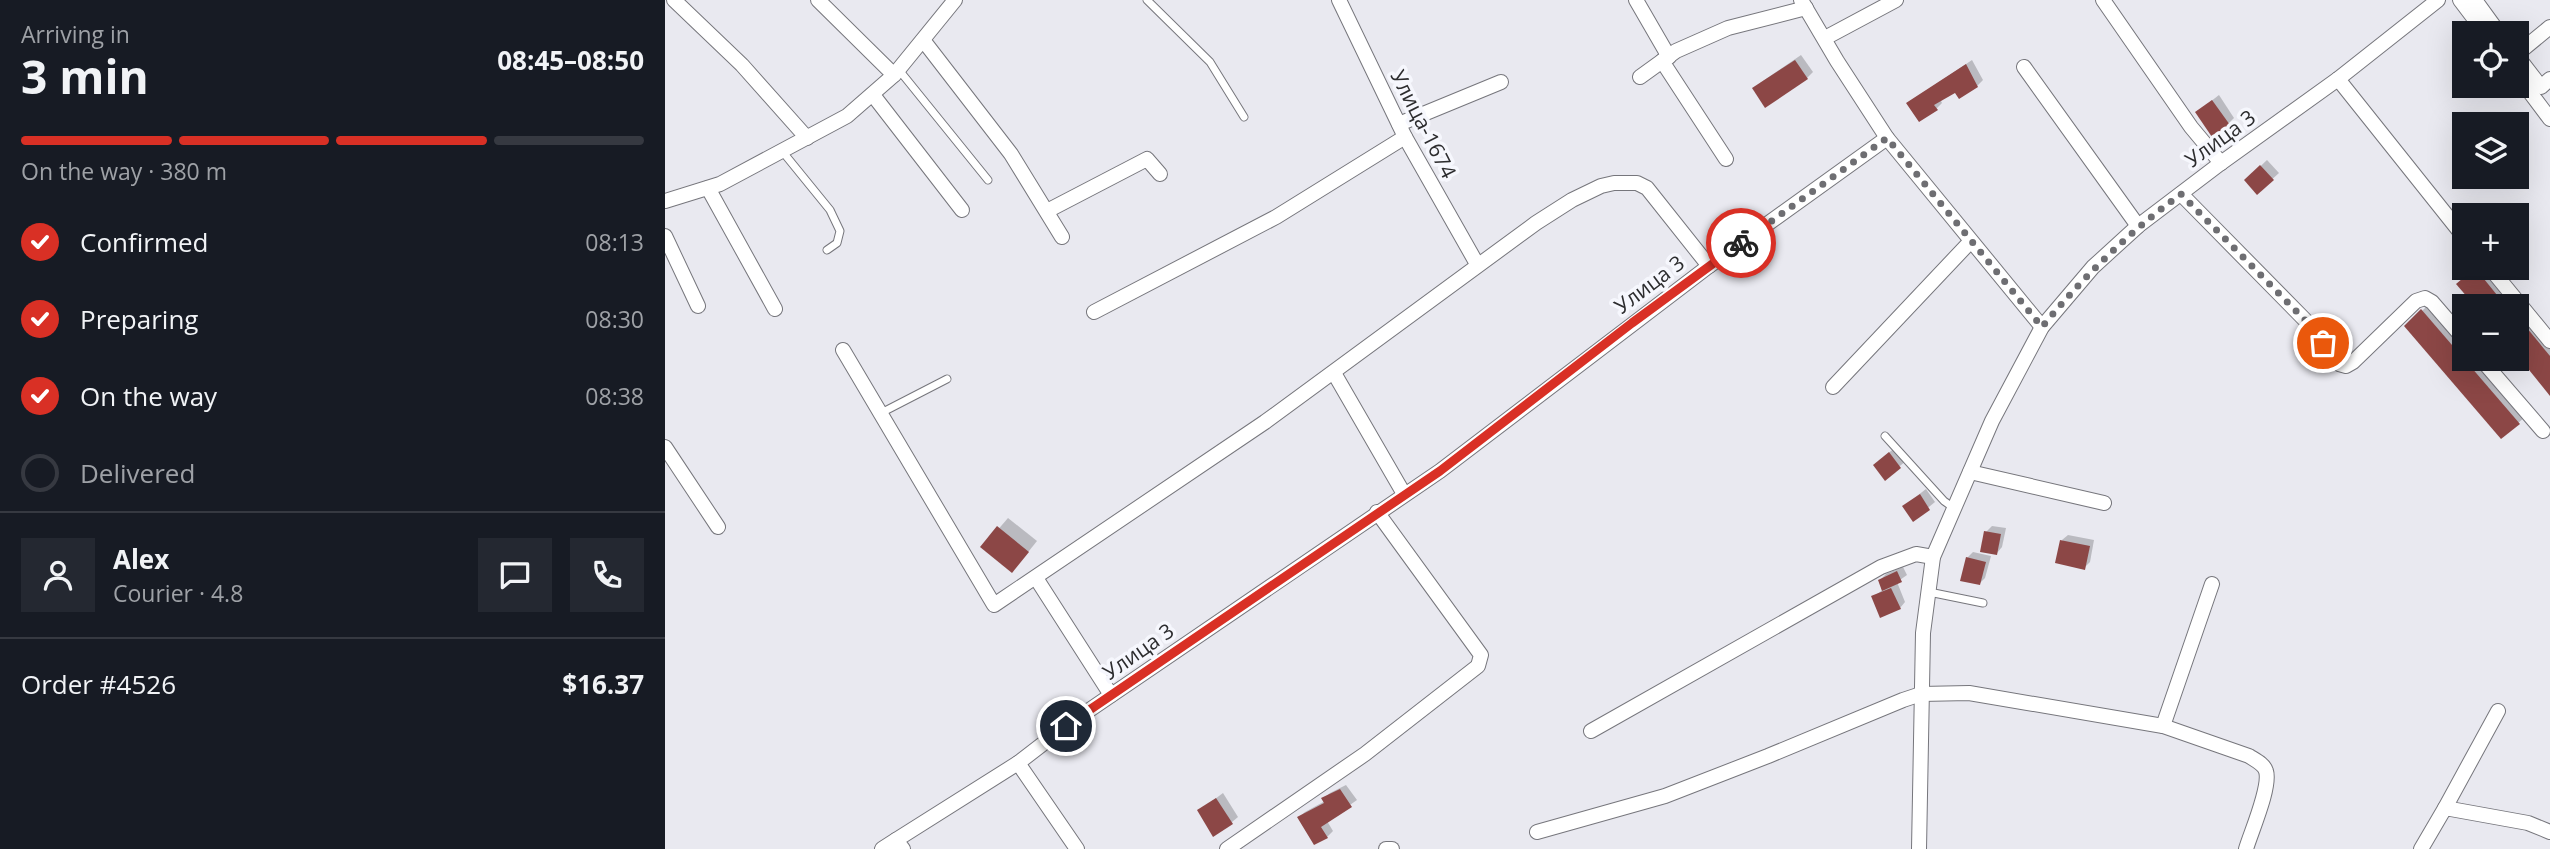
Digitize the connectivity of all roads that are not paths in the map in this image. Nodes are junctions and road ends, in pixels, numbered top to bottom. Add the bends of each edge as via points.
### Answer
1 (674, 0) edge
2 (818, 0) edge
3 (955, 0) edge
4 (1147, 0) edge
5 (1339, 0) edge
6 (1636, 0) edge
7 (1896, 0) edge
8 (2103, 0) edge
9 (2438, 0) edge
10 (2460, 0) edge
11 (2475, 0) edge
12 (1803, 4) edge
13 (2476, 21) edge
14 (2490, 21) edge
15 (2550, 27) edge
16 (1825, 38) junction
17 (923, 40) junction
18 (2529, 45) edge
19 (1665, 59) junction
20 (2024, 67) dead end
21 (2529, 71) edge
22 (896, 72) junction
23 (1640, 77) dead end
24 (2338, 79) junction
25 (2550, 79) edge
26 (1501, 82) dead end
27 (2529, 91) edge
28 (873, 95) junction
29 (1244, 117) dead end
30 (2550, 119) edge
31 (1402, 130) junction
32 (807, 138) junction
33 (1887, 138) junction
34 (782, 151) junction
35 (1726, 159) dead end
36 (2221, 163) junction
37 (1160, 174) dead end
38 (988, 180) dead end
39 (708, 188) junction
40 (2181, 194) junction
41 (665, 201) edge
42 (963, 210) dead end
43 (1047, 211) junction
44 (2452, 222) edge
45 (2138, 226) junction
46 (665, 236) edge
47 (1062, 237) dead end
48 (1970, 242) junction
49 (827, 250) dead end
50 (1478, 264) junction
51 (1709, 266) junction
52 (2500, 280) edge
53 (698, 306) dead end
54 (775, 309) dead end
55 (1094, 312) dead end
56 (2452, 325) edge
57 (2042, 327) junction
58 (2550, 341) edge
59 (843, 350) dead end
60 (2491, 371) edge
61 (1334, 373) junction
62 (947, 379) dead end
63 (1833, 387) dead end
64 (881, 413) junction
65 (2543, 431) dead end
66 (1885, 436) dead end
67 (665, 447) edge
68 (1970, 472) junction
69 (1404, 494) junction
70 (2104, 503) dead end
71 (1954, 508) junction
72 (1377, 512) junction
73 (719, 527) dead end
74 (1933, 557) junction
75 (1036, 578) junction
76 (2212, 584) dead end
77 (1929, 592) junction
78 (1983, 603) dead end
79 (1921, 694) junction
80 (1111, 695) junction
81 (2498, 711) dead end
82 (2163, 726) junction
83 (1591, 731) dead end
84 (1018, 763) junction
85 (2445, 808) junction
86 (1537, 832) dead end
87 (2550, 832) edge
88 (899, 844) edge
89 (882, 849) edge
90 (1077, 849) edge
91 (1227, 849) edge
92 (1386, 849) edge
93 (1392, 849) edge
94 (1919, 849) edge
95 (2246, 849) edge
96 (2421, 849) edge

1 - 32 street via 742,65
2 - 22 street
3 - 17 street
4 - 29 lane via 1210,62
5 - 31 street, Улица-1674
6 - 19 street
7 - 16 street
8 - 36 street
9 - 24 street, Улица 3
10 - 13 street
11 - 14 street
12 - 16 street
12 - 19 street via 1728,28
15 - 18 street
16 - 33 street
17 - 22 street
17 - 43 street via 1011,154
19 - 23 street
19 - 35 street
20 - 45 street
21 - 25 street via 2541,87
22 - 28 street
22 - 38 lane
24 - 36 street, Улица 3
24 - 44 street
26 - 31 street
27 - 30 street
28 - 32 street
28 - 42 street
31 - 50 street, Улица-1674
31 - 55 street via 1264,224
32 - 34 street
33 - 48 street
33 - 51 street, Улица 3
34 - 39 street
34 - 49 lane via 830,210 840,230 837,243
36 - 40 street, Улица 3
37 - 43 street via 1147,159
39 - 41 street
39 - 54 street
40 - 45 street, Улица 3
40 - 56 street via 2307,322 2339,364 2353,362 2416,301 2425,298 2432,302
43 - 47 street
45 - 57 street, Улица 3 via 2094,267
46 - 53 street
48 - 57 street
48 - 63 street
50 - 51 street via 1572,200 1601,186 1637,183 1654,195
50 - 61 street
51 - 69 street, Улица 3
52 - 58 street
57 - 68 street, Улица 3
59 - 64 street
60 - 65 street
61 - 69 street
61 - 75 street
62 - 64 lane
64 - 75 street via 994,605
66 - 71 lane
67 - 73 street
68 - 70 street
68 - 71 street, Улица 3
69 - 72 street, Улица 3
71 - 74 street, Улица 3
72 - 80 street, Улица 3
72 - 91 street via 1482,655 1478,666 1365,754
74 - 77 street, Улица 3
74 - 83 street via 1916,554 1881,567
75 - 80 street
76 - 82 street
77 - 78 lane
77 - 79 street, Улица 3
79 - 82 street via 1969,693
79 - 86 street via 1665,796
79 - 94 street, Улица 3
80 - 84 street, Улица 3
81 - 85 street
82 - 95 street via 2249,756 2266,770 2267,783
84 - 88 street, Улица 3
84 - 90 street
85 - 87 street
85 - 96 street
88 - 89 street, Улица 3
92 - 93 street

